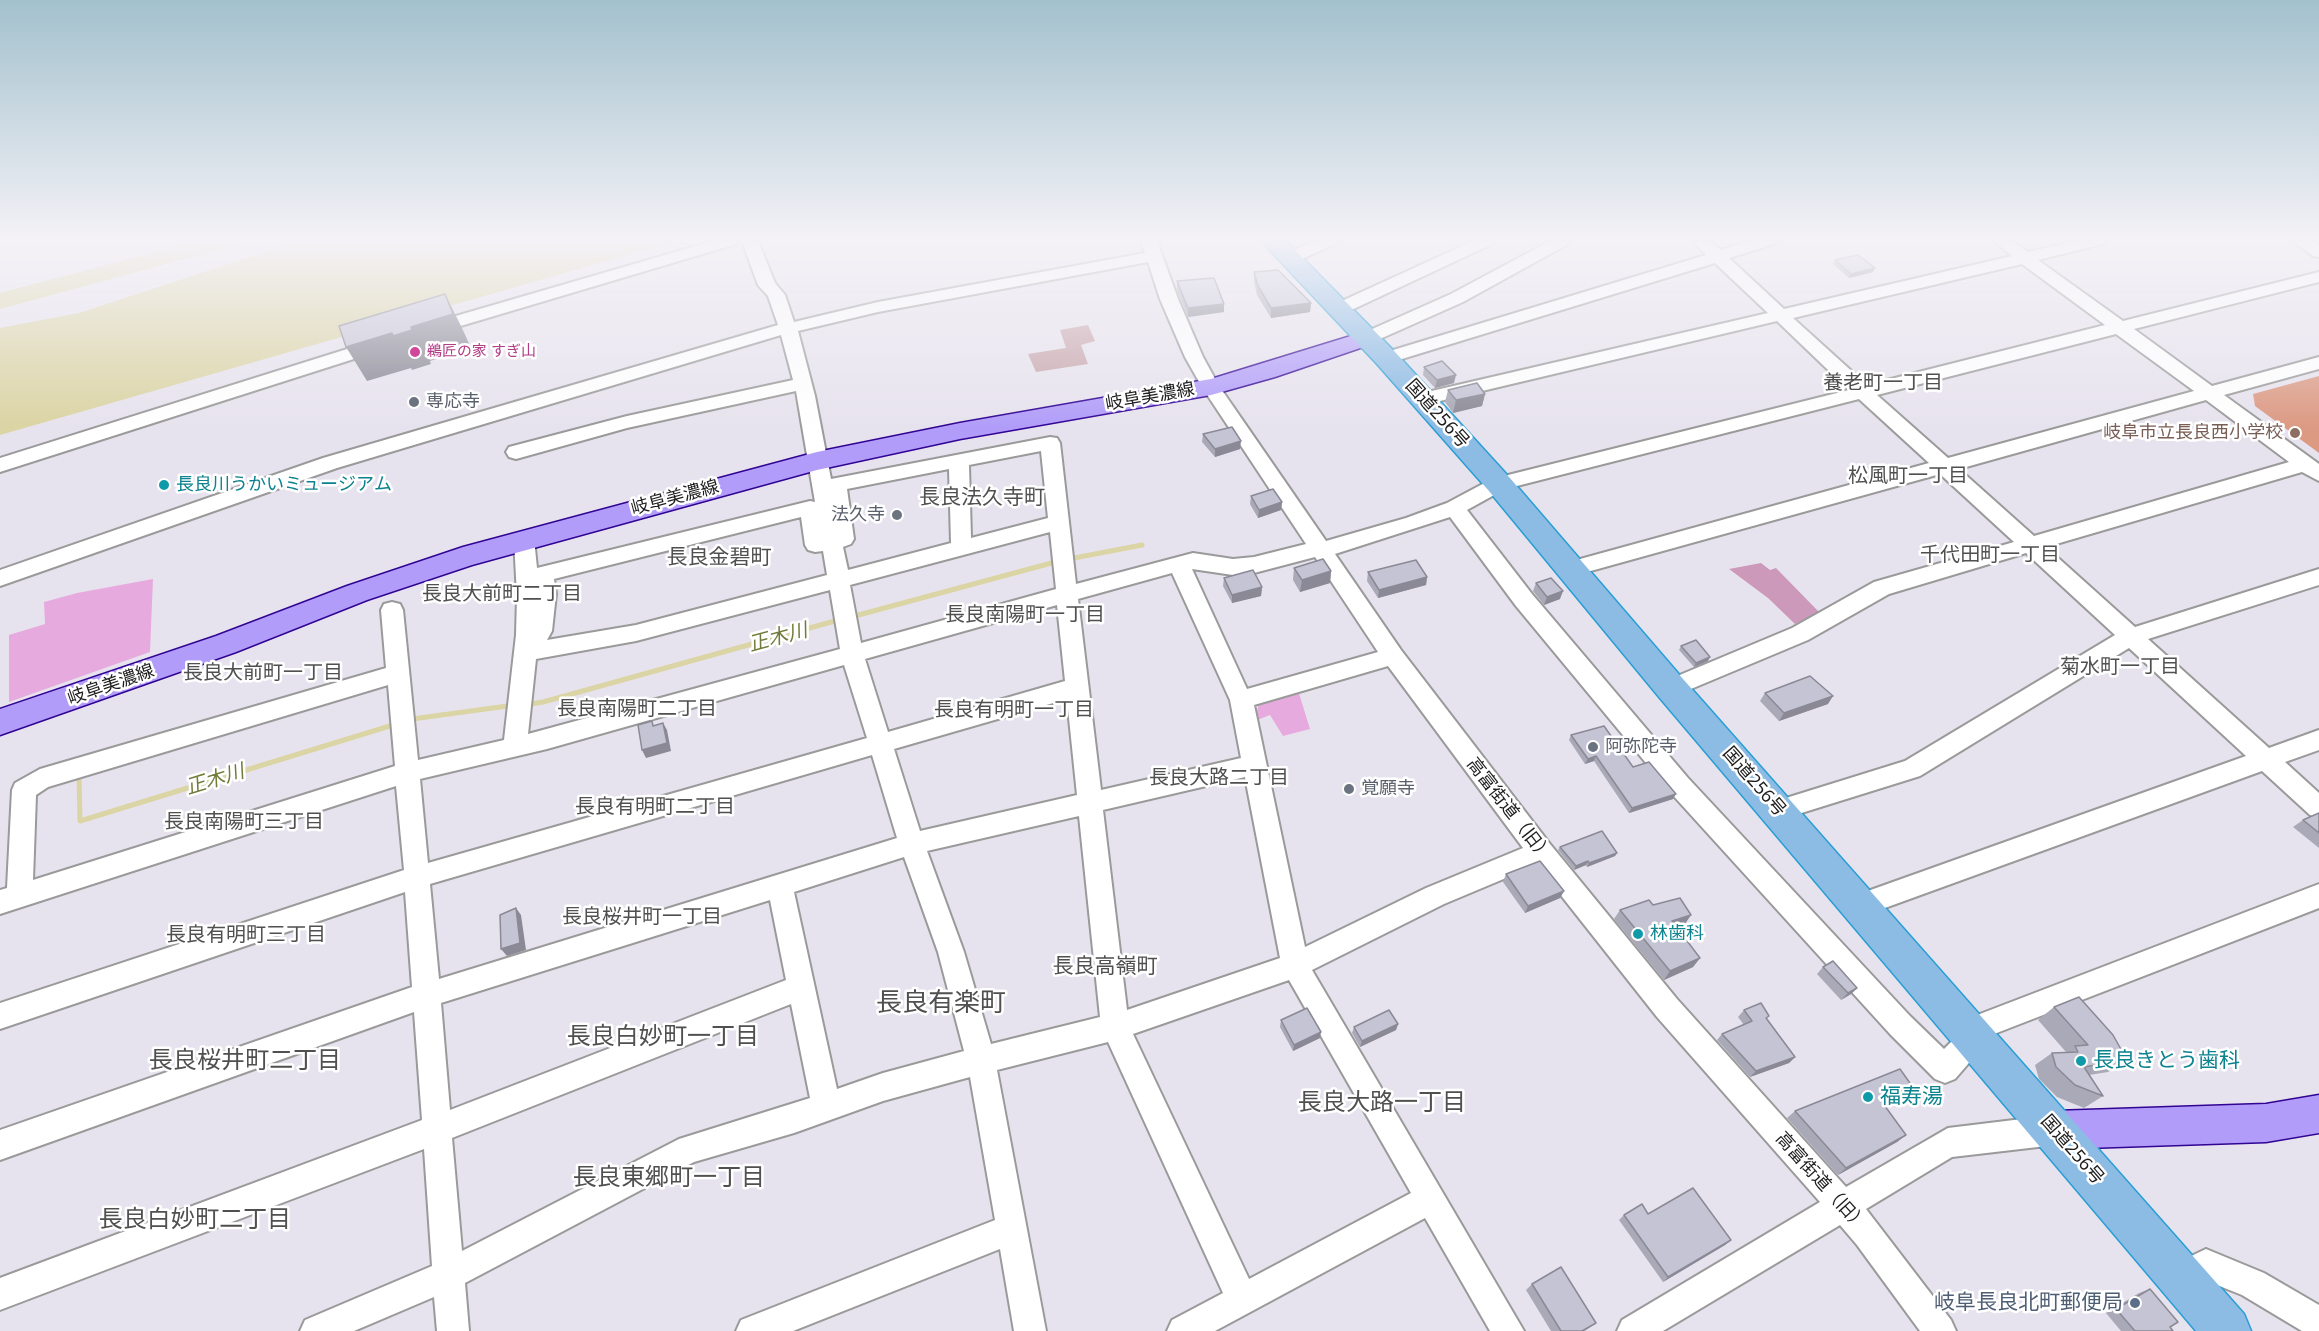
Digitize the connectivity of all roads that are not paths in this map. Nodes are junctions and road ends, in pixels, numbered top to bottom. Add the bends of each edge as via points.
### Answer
1 (519, 303) edge
2 (779, 303) edge
3 (896, 303) edge
4 (1171, 303) edge
5 (1324, 303) edge
6 (1333, 303) edge
7 (1352, 303) edge
8 (1448, 303) edge
9 (1535, 303) edge
10 (1767, 303) edge
11 (1835, 303) edge
12 (2085, 303) edge
13 (2214, 303) edge
14 (1339, 309) junction
15 (1781, 316) junction
16 (2118, 327) junction
17 (788, 329) junction
18 (417, 333) edge
19 (395, 340) edge
20 (1369, 346) junction
21 (2319, 363) edge
22 (803, 384) junction
23 (1211, 387) junction
24 (1864, 393) junction
25 (2210, 393) junction
26 (1423, 399) junction
27 (516, 452) dead end
28 (959, 460) junction
29 (817, 461) junction
30 (0, 465) edge
31 (1945, 466) junction
32 (2312, 469) edge
33 (1493, 488) junction
34 (1454, 508) junction
35 (1057, 523) junction
36 (524, 539) junction
37 (831, 542) junction
38 (2032, 545) junction
39 (1319, 548) junction
40 (961, 549) junction
41 (1179, 564) junction
42 (1569, 569) junction
43 (2319, 577) edge
44 (0, 578) edge
45 (838, 581) junction
46 (514, 591) dead end
47 (1066, 594) junction
48 (392, 610) dead end
49 (2132, 636) junction
50 (526, 643) junction
51 (852, 654) junction
52 (1393, 656) junction
53 (398, 673) junction
54 (1076, 687) junction
55 (1671, 688) junction
56 (1241, 700) junction
57 (0, 722) edge
58 (2319, 740) edge
59 (880, 741) junction
60 (515, 746) junction
61 (2266, 759) junction
62 (1253, 765) junction
63 (408, 772) junction
64 (1090, 803) junction
65 (2319, 808) edge
66 (1779, 810) junction
67 (912, 844) junction
68 (1541, 852) junction
69 (417, 877) junction
70 (780, 885) junction
71 (2319, 896) edge
72 (10, 899) edge
73 (1860, 905) junction
74 (1295, 965) junction
75 (801, 987) junction
76 (427, 995) junction
77 (0, 1016) edge
78 (1115, 1027) junction
79 (1970, 1040) junction
80 (981, 1060) junction
81 (826, 1107) junction
82 (2319, 1114) edge
83 (438, 1129) junction
84 (2047, 1132) junction
85 (0, 1145) edge
86 (1430, 1199) junction
87 (1841, 1206) junction
88 (1012, 1229) junction
89 (448, 1275) junction
90 (2181, 1276) junction
91 (0, 1294) edge
92 (1242, 1299) junction
93 (2319, 1323) edge
94 (316, 1331) edge
95 (453, 1331) edge
96 (752, 1331) edge
97 (1030, 1331) edge
98 (1183, 1331) edge
99 (1508, 1331) edge
100 (1633, 1331) edge
101 (1940, 1331) edge
102 (2203, 1331) edge
103 (2227, 1331) edge

1 - 18 street
2 - 17 street
3 - 17 street
4 - 23 street, 高富街道（旧）
5 - 20 highway, 国道256号
6 - 14 highway, 国道256号
7 - 14 street
8 - 20 street
9 - 20 street
10 - 15 street
11 - 15 street
12 - 16 street
13 - 16 street
14 - 20 highway, 国道256号
15 - 24 street
15 - 26 street
16 - 24 street
16 - 25 street
17 - 22 street
17 - 44 street via 330,463
19 - 30 street
20 - 23 main road, 岐阜美濃線
20 - 26 highway, 国道256号
20 - 33 highway, 国道256号
21 - 25 street
22 - 27 street via 627,422
22 - 29 street
23 - 29 main road, 岐阜美濃線 via 981,427
23 - 39 street, 高富街道（旧）
24 - 31 street
24 - 33 street
25 - 31 street
25 - 32 street
26 - 33 highway, 国道256号
28 - 35 street via 1050,443
28 - 37 street via 836,484 844,539
28 - 40 street
29 - 36 main road, 岐阜美濃線
29 - 37 street
31 - 38 street
31 - 42 street
32 - 38 street
33 - 34 street
33 - 42 highway, 国道256号
33 - 79 highway, 国道256号
34 - 39 street via 1332,548
34 - 79 street via 1613,710 1900,1025 1945,1069
35 - 40 street
35 - 47 street
36 - 50 street
36 - 57 main road, 岐阜美濃線 via 463,556 216,648
37 - 45 street
37 - 50 street via 816,545 810,508 543,574 541,631
38 - 49 street
38 - 55 street via 1882,588 1800,634
39 - 41 street via 1254,565 1233,567 1193,561
39 - 52 street, 高富街道（旧）
40 - 45 street
41 - 47 street
41 - 56 street
42 - 55 highway, 国道256号
43 - 49 street
45 - 50 street via 636,633
45 - 51 street
46 - 50 street via 513,635
47 - 51 street
47 - 54 street
48 - 53 street
49 - 61 street
49 - 66 street via 1912,769
50 - 60 street
51 - 59 street
51 - 60 street
52 - 56 street
52 - 68 street, 高富街道（旧）
53 - 63 street
53 - 72 street via 40,779 24,790
54 - 59 street
54 - 64 street
55 - 66 highway, 国道256号
56 - 62 street
58 - 61 street
59 - 67 street
59 - 69 street
60 - 63 street
61 - 65 street
61 - 73 street
62 - 64 street
62 - 74 street
63 - 69 street
63 - 72 street
64 - 67 street
64 - 78 street
66 - 73 highway, 国道256号
67 - 70 street
67 - 80 street via 951,952
68 - 74 street via 1435,896
68 - 87 street, 高富街道（旧） via 1668,1008
69 - 76 street
69 - 77 street
70 - 75 street
70 - 76 street
71 - 79 street
73 - 79 highway, 国道256号
74 - 78 street
74 - 86 street
75 - 81 street
75 - 83 street
76 - 83 street
76 - 85 street
78 - 80 street
78 - 92 street
79 - 84 highway, 国道256号
80 - 81 street
80 - 88 street
81 - 89 street via 689,1149
82 - 84 main road via 2266,1124
83 - 89 street
83 - 91 street
84 - 87 street via 1948,1143
84 - 90 highway, 国道256号
84 - 102 highway, 国道256号
86 - 92 street
86 - 99 street
87 - 100 street
87 - 101 street, 高富街道（旧） via 1868,1234
88 - 96 street
88 - 97 street
89 - 94 street
89 - 95 street
90 - 93 street via 2206,1265 2253,1284
90 - 103 highway, 国道256号
92 - 98 street

